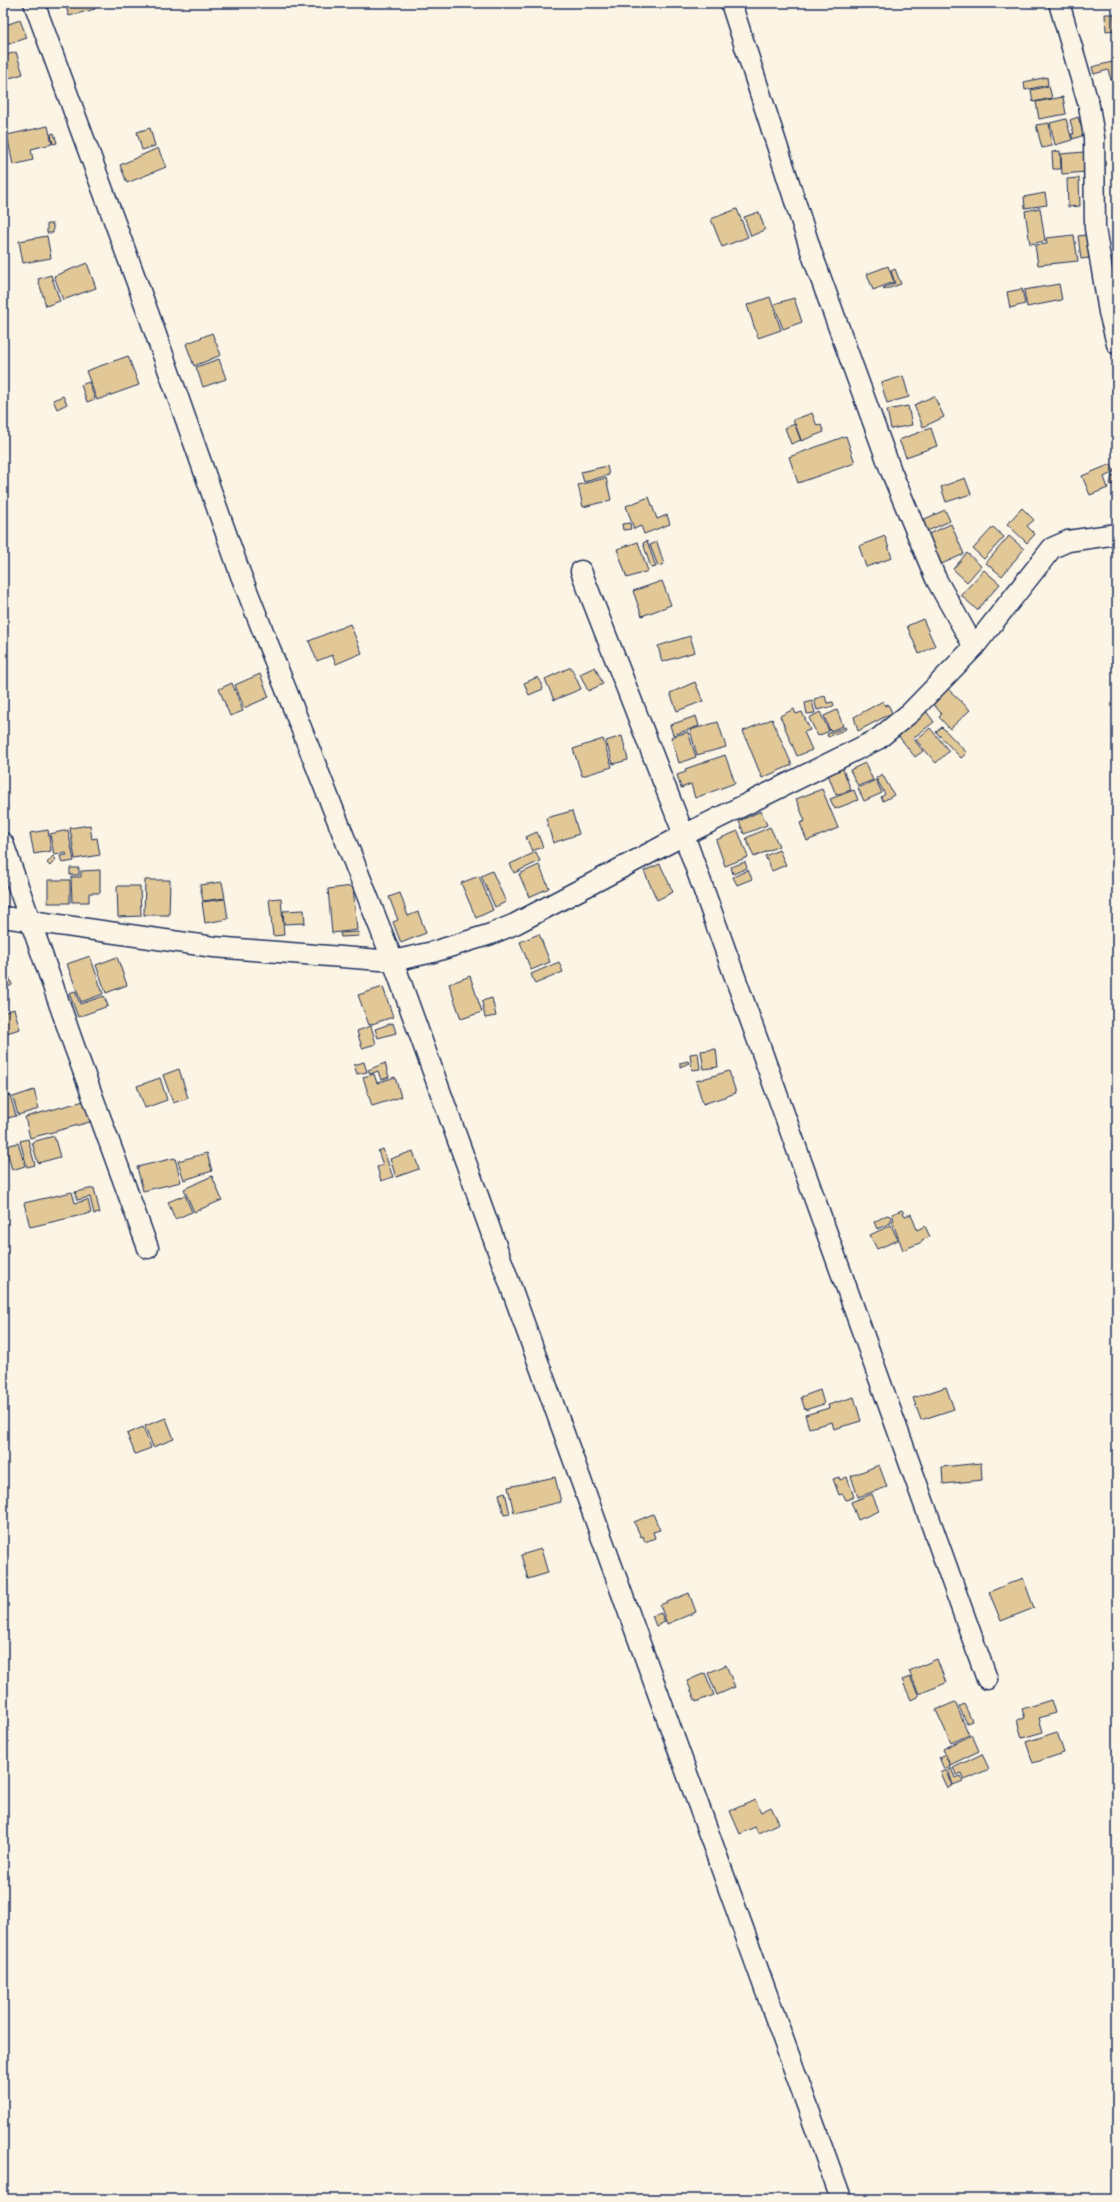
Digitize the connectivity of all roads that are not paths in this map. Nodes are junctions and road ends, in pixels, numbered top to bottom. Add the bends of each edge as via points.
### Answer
1 (34, 3) edge
2 (731, 3) edge
3 (1059, 3) edge
4 (1117, 344) edge
5 (1117, 534) edge
6 (581, 571) dead end
7 (974, 647) junction
8 (684, 836) junction
9 (3, 843) edge
10 (3, 918) edge
11 (32, 922) junction
12 (393, 961) junction
13 (148, 1248) dead end
14 (987, 1679) dead end
15 (841, 2199) edge

1 - 12 street via 150,318 240,573
2 - 7 street via 813,257 891,471 936,579
3 - 4 street via 1089,106 1094,137 1096,228 1108,312
5 - 7 street via 1068,541 1052,548
6 - 8 street
7 - 8 street via 911,712 878,739
8 - 12 street via 515,924 433,952
8 - 14 street
9 - 11 street
10 - 11 street
11 - 12 street via 214,947
11 - 13 street
12 - 15 street

